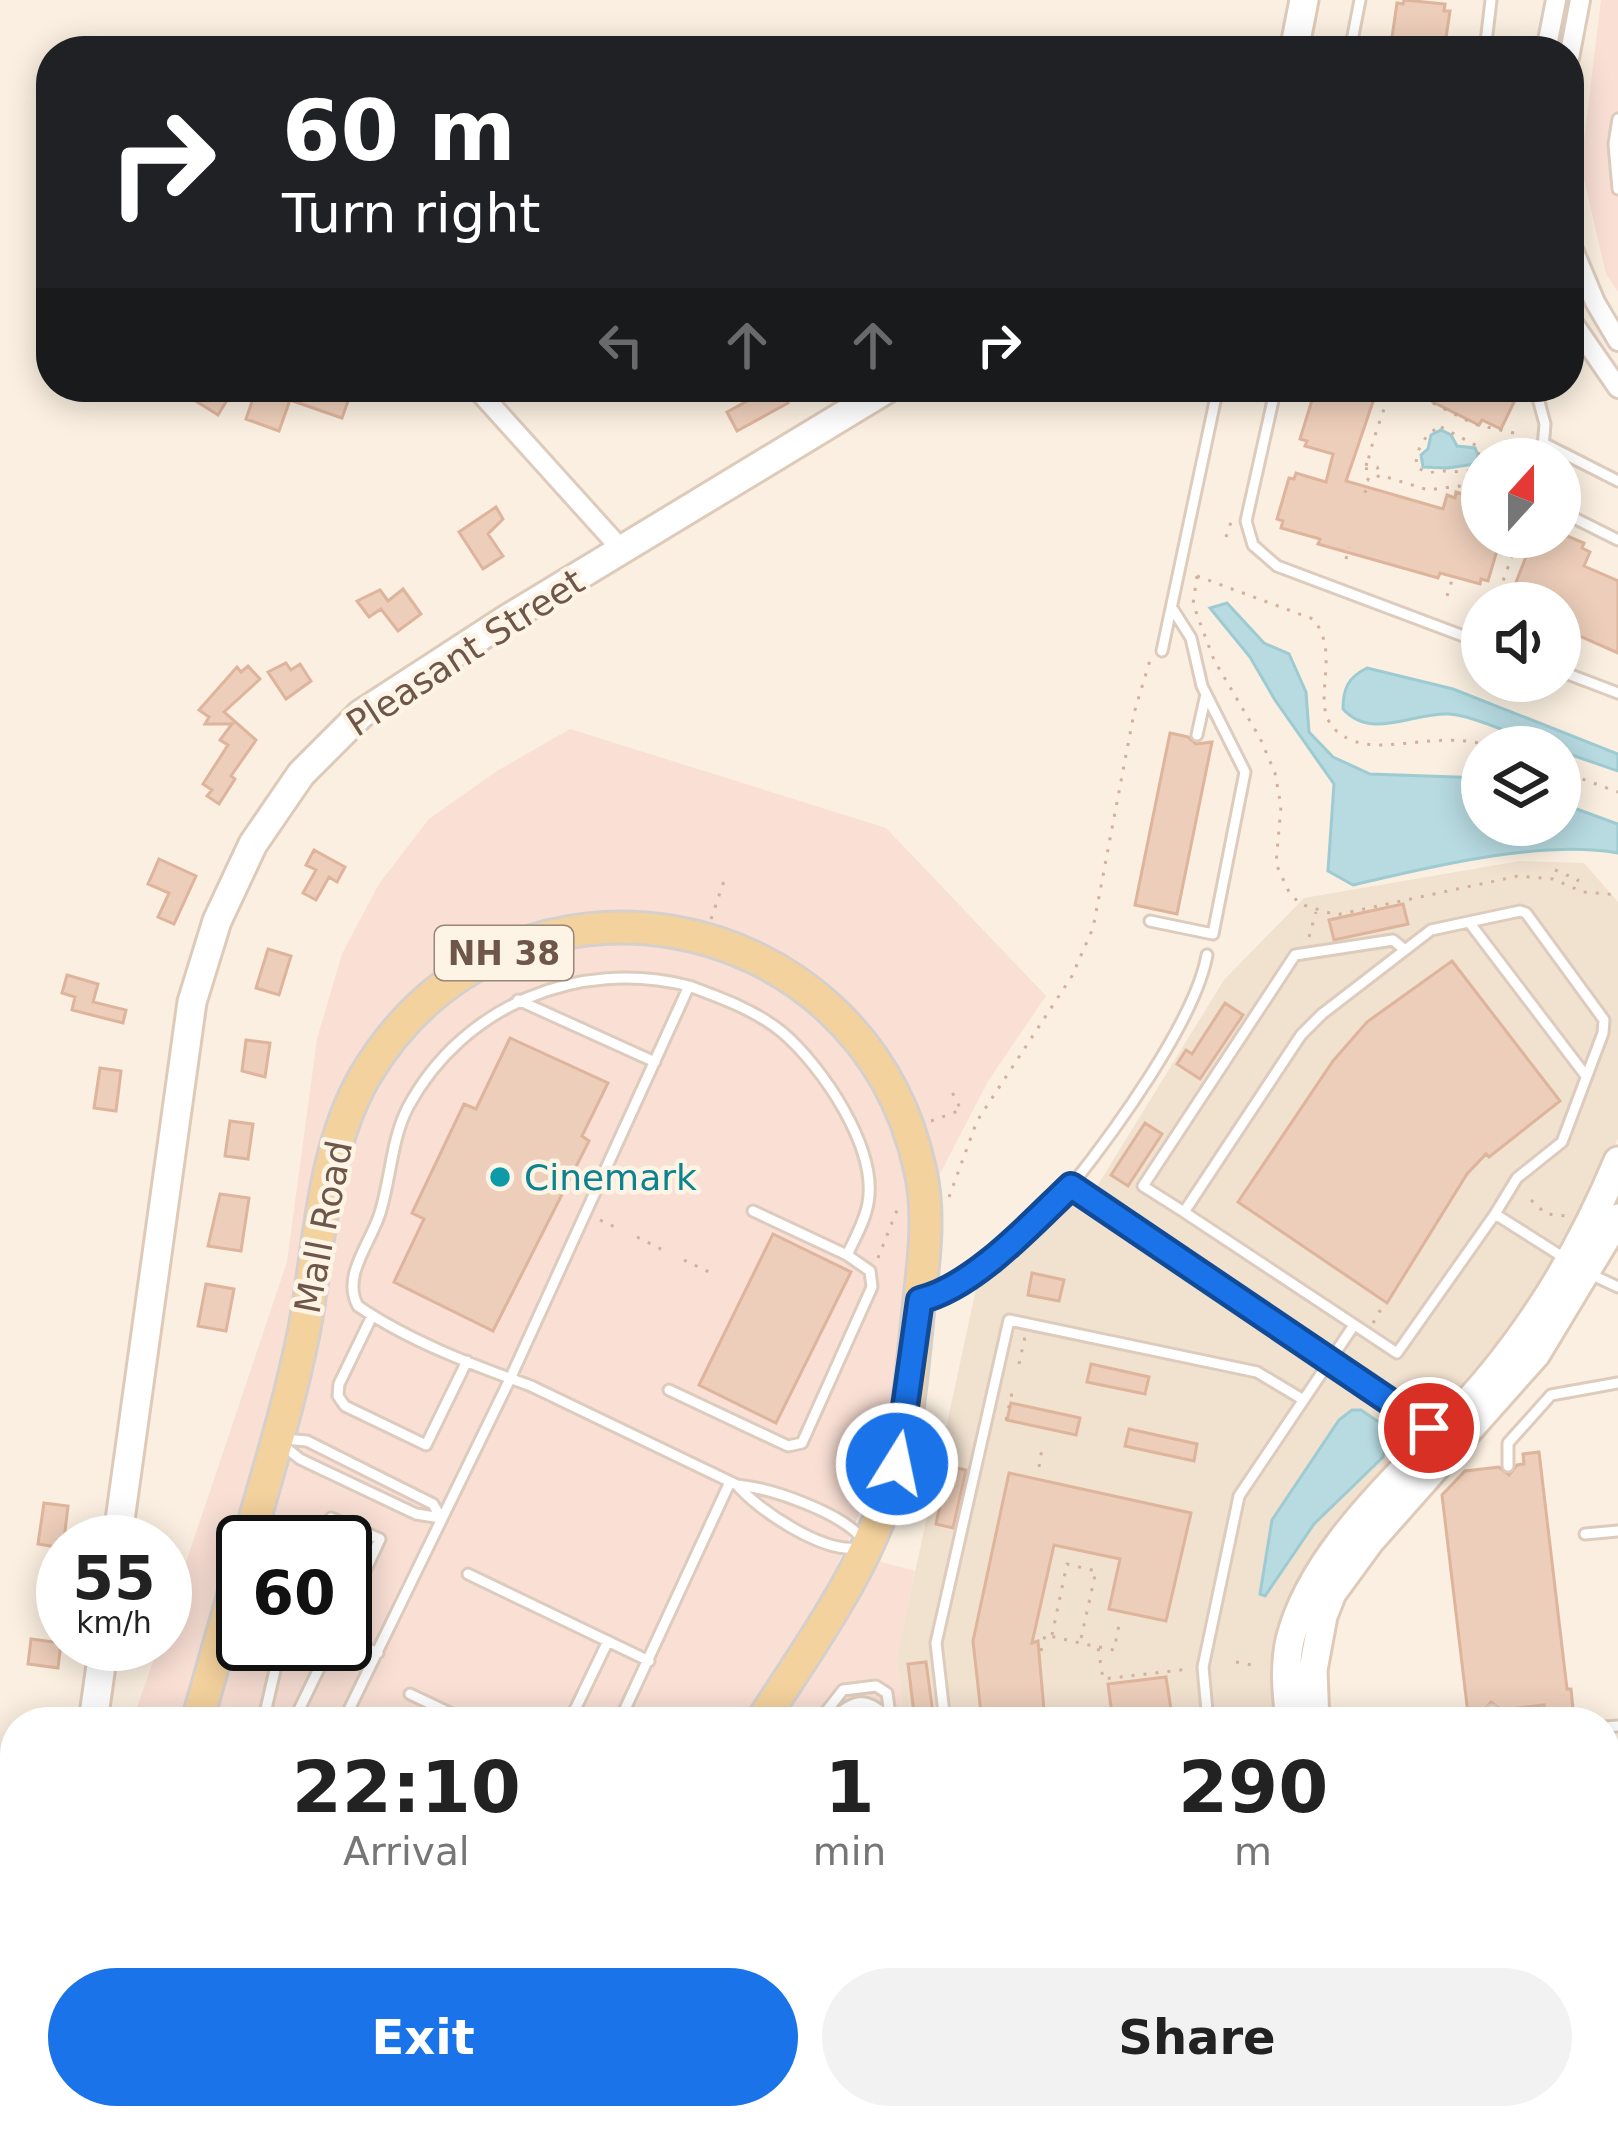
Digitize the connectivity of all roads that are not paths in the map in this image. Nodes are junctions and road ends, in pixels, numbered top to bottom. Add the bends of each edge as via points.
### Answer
1 (1304, 0) edge
2 (1360, 0) edge
3 (1491, 0) edge
4 (1556, 0) edge
5 (1580, 0) edge
6 (1297, 36) edge
7 (1353, 36) edge
8 (1487, 36) edge
9 (1549, 36) edge
10 (1573, 36) edge
11 (1618, 119) edge
12 (1618, 189) edge
13 (1584, 277) edge
14 (1584, 339) edge
15 (1618, 341) edge
16 (1618, 388) edge
17 (489, 402) edge
18 (865, 402) edge
19 (1215, 402) edge
20 (1273, 402) edge
21 (1539, 402) edge
22 (1545, 438) edge
23 (1581, 462) edge
24 (1618, 481) edge
25 (1581, 522) edge
26 (1618, 540) edge
27 (622, 550) junction
28 (1172, 608) junction
29 (1461, 635) edge
30 (1162, 651) road end
31 (1581, 679) edge
32 (1618, 693) edge
33 (1205, 694) junction
34 (1197, 735) dead end
35 (1150, 921) dead end
36 (1469, 922) junction
37 (1406, 950) junction
38 (1207, 956) dead end
39 (689, 986) junction
40 (518, 1000) junction
41 (655, 1062) junction
42 (1586, 1076) junction
43 (1618, 1161) edge
44 (1071, 1186) junction
45 (753, 1211) dead end
46 (1184, 1212) junction
47 (1495, 1214) junction
48 (1618, 1218) edge
49 (847, 1255) junction
50 (1579, 1267) junction
51 (1618, 1287) edge
52 (920, 1300) junction
53 (372, 1316) junction
54 (1354, 1324) junction
55 (466, 1361) junction
56 (1328, 1361) junction
57 (510, 1379) junction
58 (1618, 1383) edge
59 (669, 1390) dead end
60 (1302, 1399) junction
61 (277, 1440) junction
62 (1445, 1441) junction
63 (1508, 1466) dead end
64 (734, 1484) junction
65 (121, 1515) edge
66 (256, 1515) edge
67 (441, 1518) junction
68 (1618, 1531) edge
69 (1585, 1534) dead end
70 (867, 1545) junction
71 (468, 1574) dead end
72 (608, 1641) junction
73 (372, 1650) edge
74 (378, 1653) junction
75 (216, 1656) edge
76 (649, 1661) junction
77 (100, 1671) edge
78 (275, 1671) edge
79 (318, 1671) edge
80 (410, 1694) dead end
81 (95, 1707) edge
82 (201, 1707) edge
83 (266, 1707) edge
84 (300, 1707) edge
85 (351, 1707) edge
86 (437, 1707) edge
87 (576, 1707) edge
88 (626, 1707) edge
89 (771, 1707) edge
90 (830, 1707) edge
91 (845, 1707) edge
92 (875, 1707) edge
93 (889, 1707) edge
94 (942, 1707) edge
95 (1207, 1707) edge
96 (1289, 1707) edge
97 (1314, 1707) edge

1 - 6 main road
2 - 7 lane
3 - 8 lane
4 - 9 street
5 - 10 street
11 - 12 lane
13 - 15 street
14 - 16 street
17 - 27 street
18 - 27 main road, Pleasant Street
19 - 28 lane
20 - 29 lane via 1246,520 1253,545 1276,566
21 - 22 lane
23 - 24 lane
25 - 26 lane
27 - 65 main road, Pleasant Street via 361,714 301,773 253,844 203,961 188,1023
28 - 30 lane
28 - 33 lane via 1191,638
31 - 32 lane
33 - 34 lane
33 - 35 lane via 1245,772 1213,934
36 - 37 lane via 1431,930
36 - 42 lane
36 - 42 lane via 1526,913 1604,1020
37 - 46 lane via 1301,1035
37 - 46 lane via 1393,940 1295,955 1143,1186
38 - 44 lane via 1191,1006
39 - 40 lane via 598,977
39 - 41 lane
39 - 49 lane via 782,1032 836,1097 869,1187
40 - 41 lane
40 - 53 lane via 442,1058 408,1108 379,1217 351,1283 358,1306
41 - 57 lane
42 - 47 lane via 1562,1142 1516,1178
43 - 50 main road
44 - 52 lane via 964,1280
44 - 56 lane
45 - 49 lane
46 - 54 lane
47 - 50 lane
47 - 54 lane via 1397,1353
48 - 50 main road
49 - 59 lane via 870,1271 872,1287 802,1443 788,1446
50 - 51 lane
50 - 62 main road
52 - 61 main road, Mall Road / NH 38 via 926,1222 915,1150 889,1083 842,1020 804,986 729,945 657,927 575,930 497,955 448,984 392,1037 364,1077 334,1154
52 - 70 main road, Mall Road / NH 38 via 897,1464
53 - 55 lane
53 - 55 lane via 338,1396 410,1438 426,1445
54 - 56 lane
55 - 57 lane
56 - 60 lane
56 - 62 lane
57 - 64 lane
57 - 67 lane
58 - 63 lane via 1551,1395 1508,1443
60 - 94 lane via 1257,1372 1010,1320 936,1643
60 - 95 lane via 1239,1496 1203,1666
61 - 66 main road, Mall Road / NH 38
61 - 67 lane via 300,1459
61 - 67 lane via 307,1441 434,1504
62 - 96 main road via 1346,1535 1315,1579 1290,1640
62 - 97 main road via 1332,1593 1312,1670
64 - 70 lane via 814,1509 856,1530
64 - 70 lane via 754,1505 804,1532 849,1550
64 - 76 lane
67 - 74 lane
68 - 69 lane
70 - 89 main road, Mall Road / NH 38
71 - 72 lane
72 - 76 lane
72 - 87 lane
73 - 74 lane
74 - 85 lane
75 - 82 main road
76 - 88 lane
77 - 81 main road
78 - 83 lane
79 - 84 lane
80 - 86 lane
90 - 93 lane via 843,1690 876,1686
91 - 92 lane

